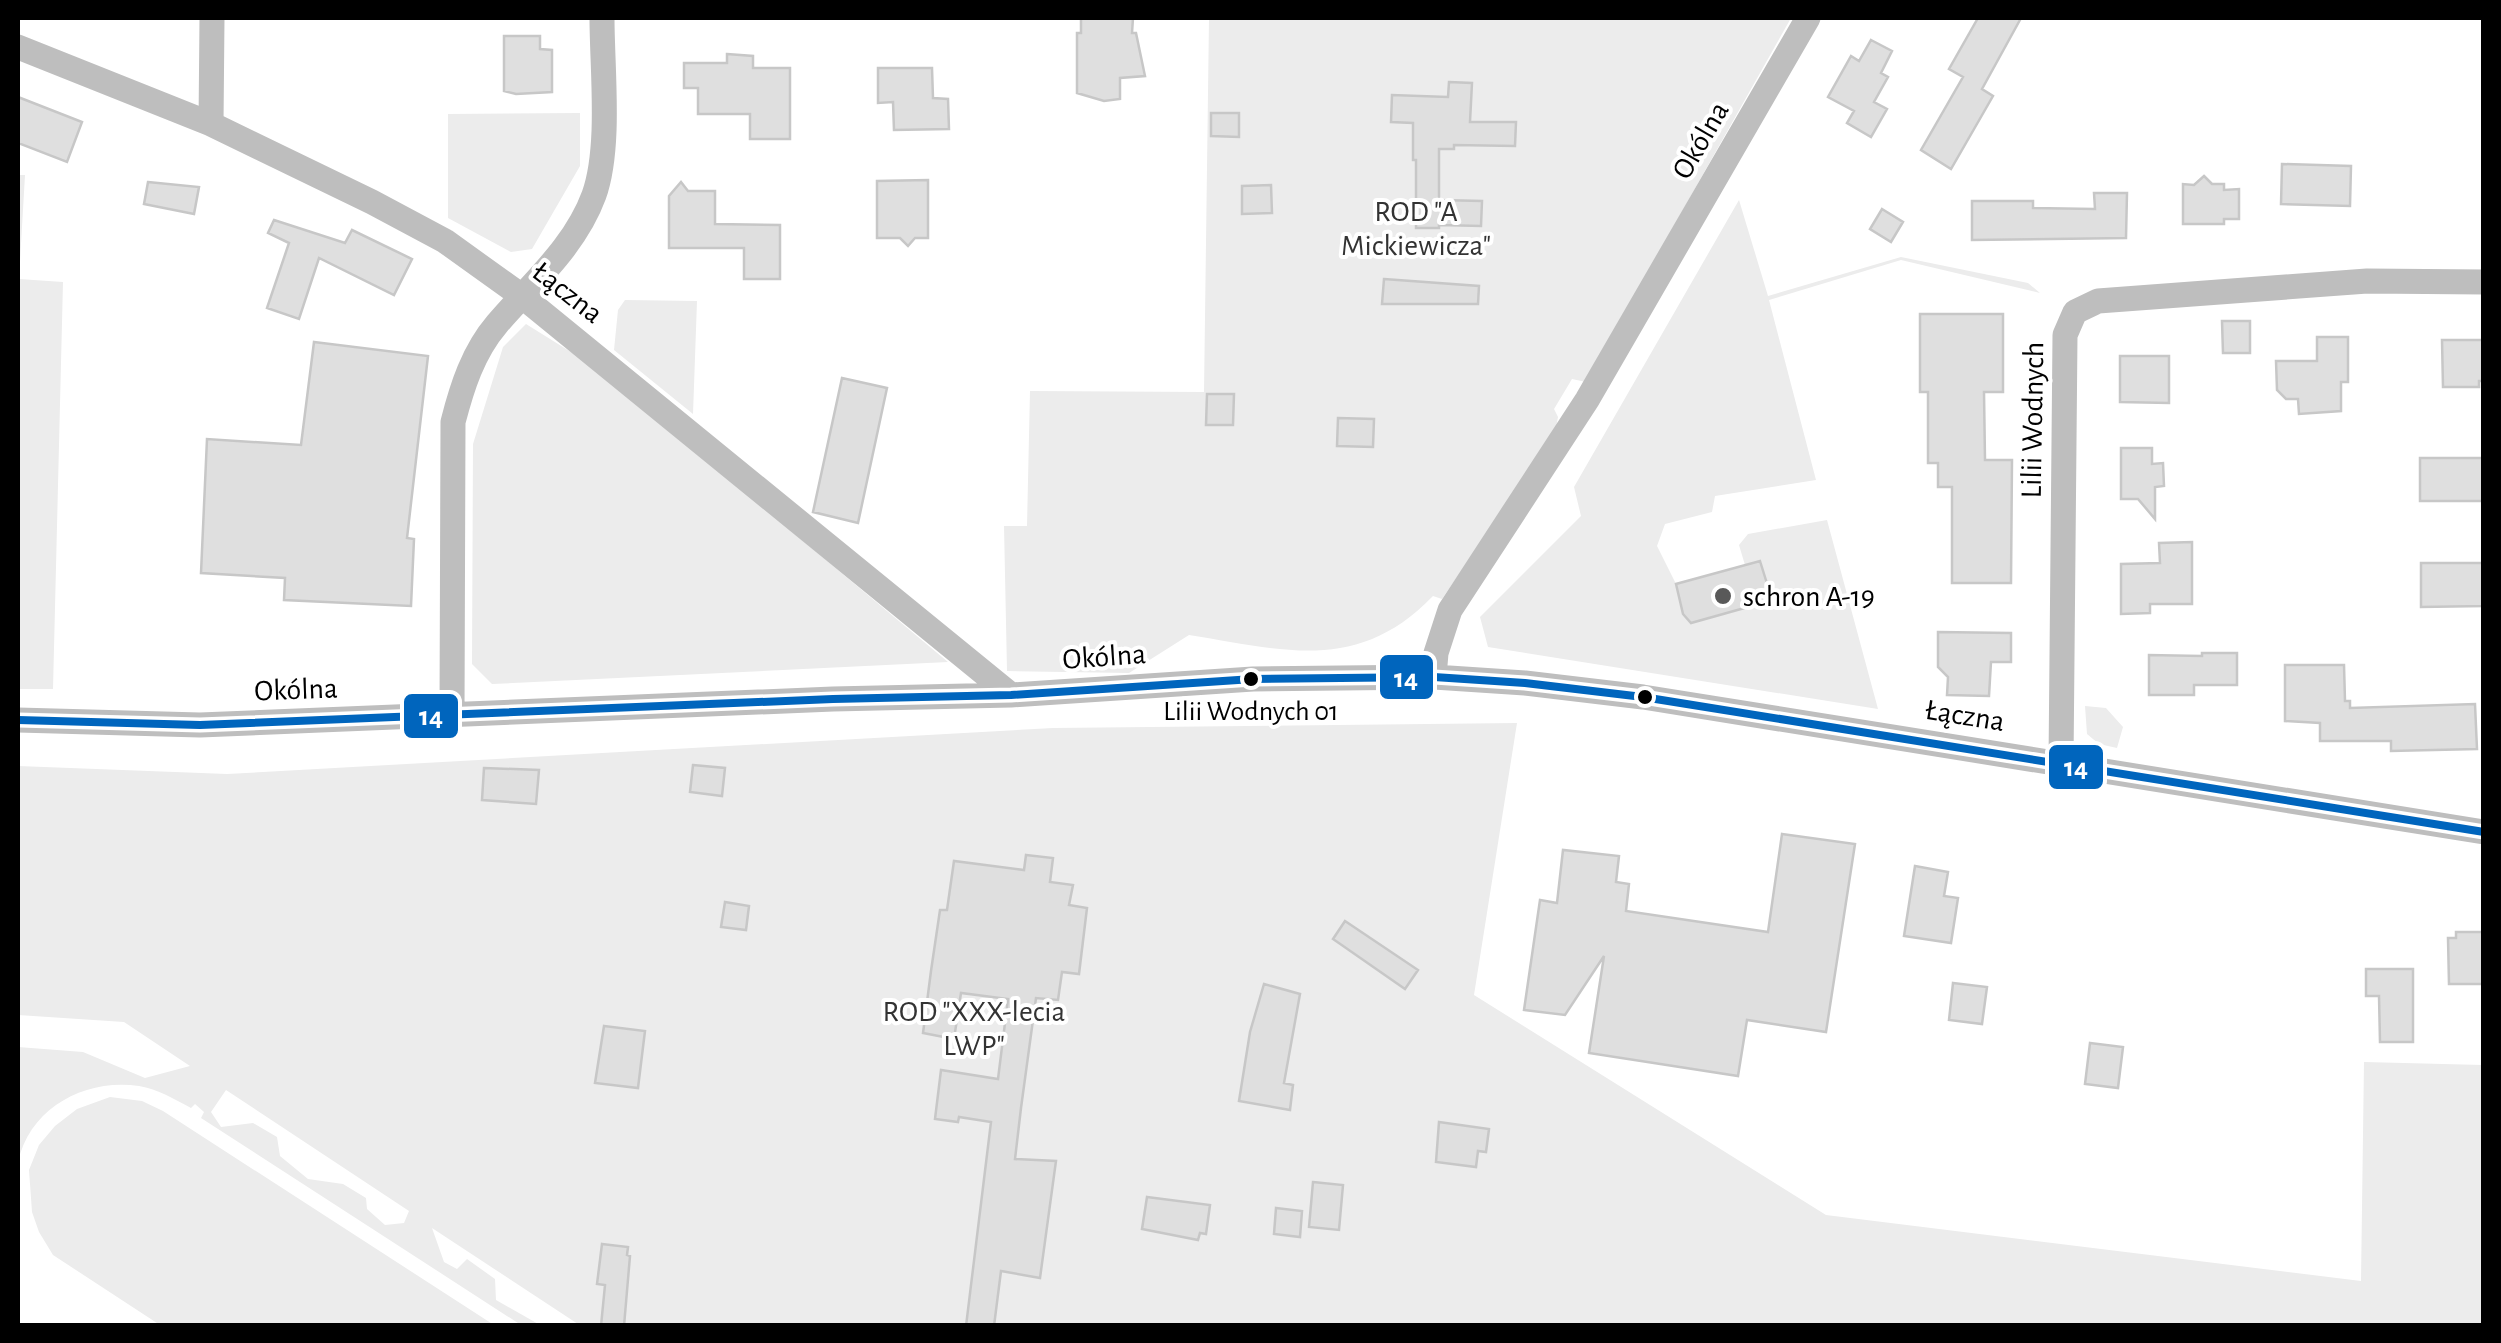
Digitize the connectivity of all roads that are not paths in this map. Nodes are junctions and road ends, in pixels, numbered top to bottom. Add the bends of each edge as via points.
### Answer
1 (212, 18) edge
2 (602, 18) edge
3 (1808, 18) edge
4 (18, 47) edge
5 (211, 124) junction
6 (2484, 282) edge
7 (524, 297) junction
8 (1434, 677) junction
9 (1011, 695) junction
10 (452, 716) junction
11 (18, 720) edge
12 (2061, 762) junction
13 (2484, 832) edge

1 - 5 street
2 - 7 street via 598,182 572,234
3 - 8 street, Okólna via 1587,400 1450,610
4 - 5 street, Łączna
5 - 7 street, Łączna via 444,240
6 - 12 street, Lilii Wodnych via 2366,281 2098,302 2075,312 2065,334
7 - 9 street, Łączna
7 - 10 street via 476,356 453,422
8 - 9 street, Okólna via 1252,679
8 - 12 street, Łączna via 1643,698
9 - 10 street, Okólna
10 - 11 street, Okólna via 200,725
12 - 13 street, Łączna

